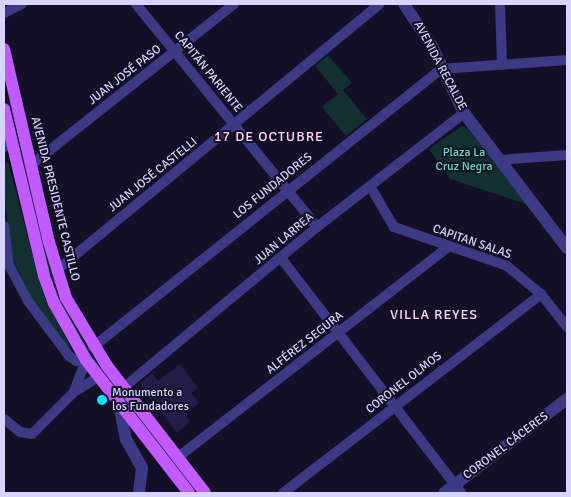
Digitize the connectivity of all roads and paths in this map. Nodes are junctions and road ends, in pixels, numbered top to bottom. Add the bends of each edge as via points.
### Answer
1 (22, 4) edge
2 (136, 4) edge
3 (234, 4) edge
4 (380, 4) edge
5 (404, 4) edge
6 (500, 4) edge
7 (4, 13) edge
8 (4, 49) edge
9 (175, 51) junction
10 (567, 60) edge
11 (502, 65) junction
12 (441, 69) junction
13 (4, 109) edge
14 (464, 113) junction
15 (235, 125) junction
16 (9, 132) junction
17 (4, 148) edge
18 (567, 155) edge
19 (499, 160) junction
20 (31, 165) junction
21 (370, 186) junction
22 (287, 190) junction
23 (4, 226) edge
24 (317, 227) junction
25 (448, 247) junction
26 (567, 248) edge
27 (281, 258) junction
28 (6, 265) edge
29 (57, 270) junction
30 (541, 294) junction
31 (567, 327) edge
32 (338, 333) junction
33 (93, 347) junction
34 (86, 360) junction
35 (98, 377) junction
36 (123, 388) junction
37 (74, 392) junction
38 (567, 399) edge
39 (119, 404) junction
40 (395, 405) junction
41 (4, 419) edge
42 (177, 458) junction
43 (458, 489) edge
44 (139, 493) edge
45 (189, 493) edge
46 (205, 493) edge
47 (283, 493) edge
48 (444, 493) edge

1 - 7 street
2 - 9 street, CAPITÁN PARIENTE
3 - 9 street, JUAN JOSÉ PASO
4 - 15 street, JUAN JOSÉ CASTELLI
5 - 12 street, AVENIDA RECALDE via 432,46
6 - 11 street
8 - 20 main road, AVENIDA PRESIDENTE CASTILLO
9 - 15 street, CAPITÁN PARIENTE
9 - 20 street, JUAN JOSÉ PASO
10 - 11 street
11 - 12 street
12 - 14 street, AVENIDA RECALDE
12 - 22 street, LOS FUNDADORES
13 - 16 main road
14 - 19 street, AVENIDA RECALDE
14 - 21 street, JUAN LARREA
15 - 22 street, CAPITÁN PARIENTE
15 - 29 street, JUAN JOSÉ CASTELLI
16 - 17 street
16 - 34 main road via 44,276 54,304
18 - 19 street
19 - 26 street, AVENIDA RECALDE
20 - 29 main road, AVENIDA PRESIDENTE CASTILLO
21 - 24 street, JUAN LARREA
21 - 25 street, CAPITAN SALAS via 394,228
22 - 24 street, CAPITÁN PARIENTE
22 - 33 street, LOS FUNDADORES
23 - 28 street
24 - 27 street, JUAN LARREA
25 - 30 street, CAPITAN SALAS via 507,266
25 - 32 street, ALFÉREZ SEGURA
27 - 32 street
27 - 36 street, JUAN LARREA
28 - 34 street via 68,356 76,361
29 - 33 main road, AVENIDA PRESIDENTE CASTILLO via 76,320
30 - 31 street, CAPITAN SALAS
30 - 40 street, CORONEL OLMOS
32 - 40 street
32 - 42 street, ALFÉREZ SEGURA
33 - 36 main road, AVENIDA PRESIDENTE CASTILLO
34 - 35 main road
34 - 37 street
35 - 37 street
35 - 39 main road
36 - 42 main road, AVENIDA PRESIDENTE CASTILLO
37 - 41 street via 35,432 28,435
38 - 43 street, CORONEL CÁCERES
39 - 44 street via 126,439 142,468
39 - 45 main road
40 - 43 street
40 - 47 street, CORONEL OLMOS
42 - 46 main road, AVENIDA PRESIDENTE CASTILLO
43 - 48 street, CORONEL CÁCERES

